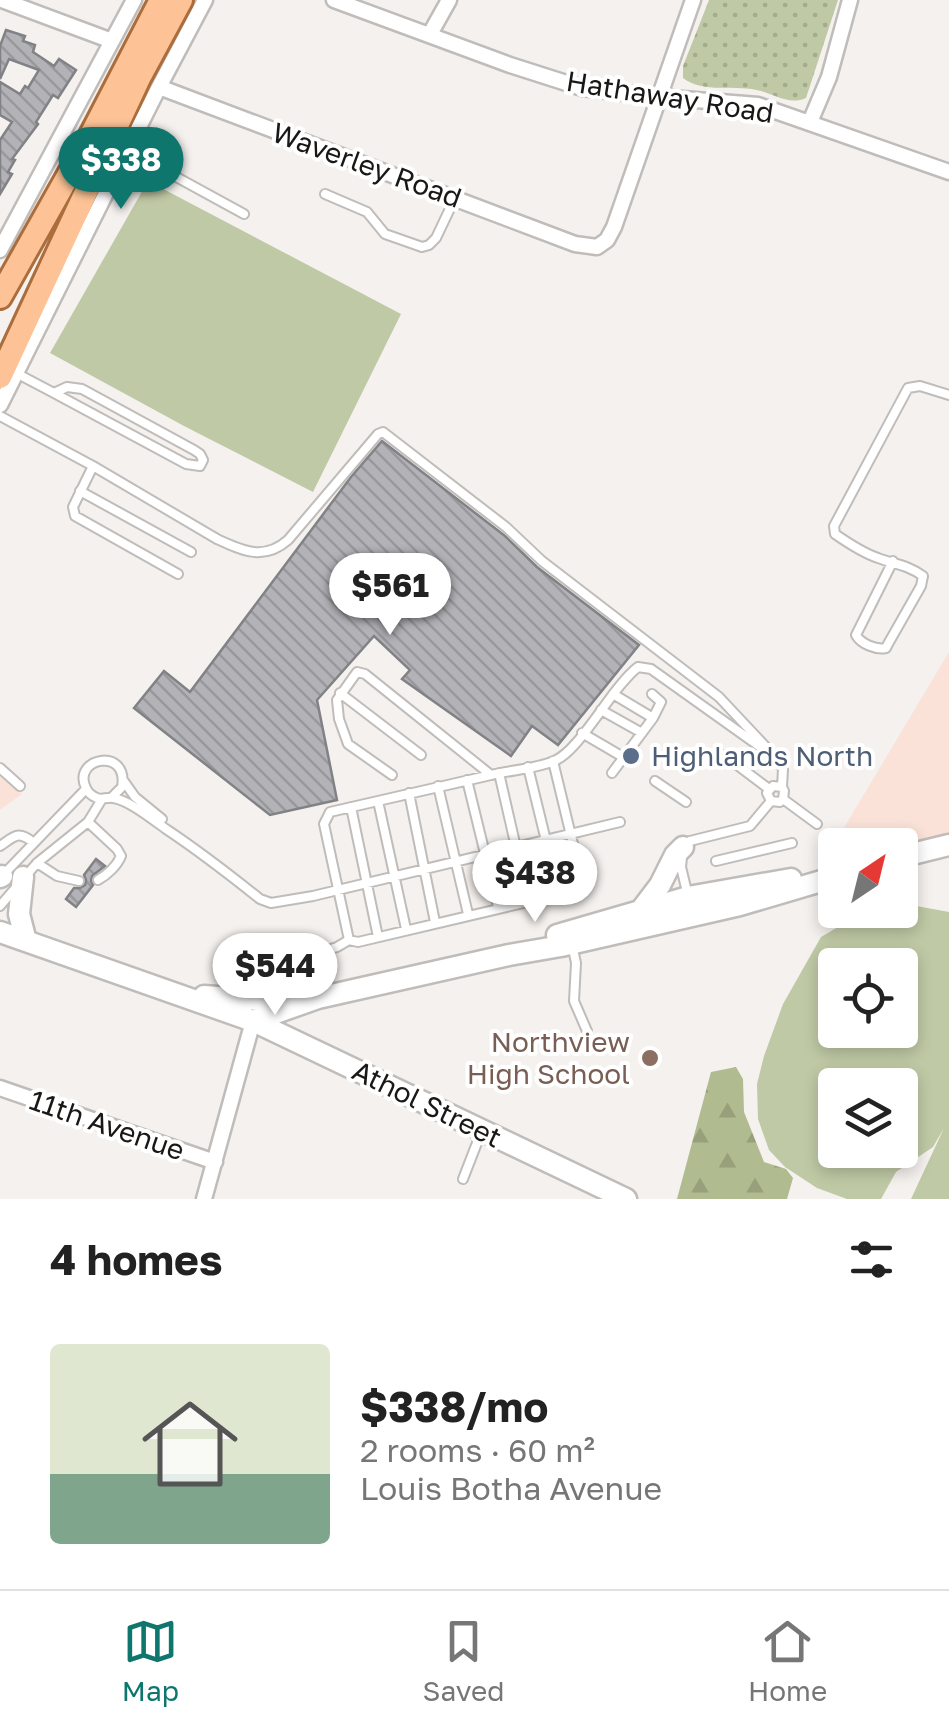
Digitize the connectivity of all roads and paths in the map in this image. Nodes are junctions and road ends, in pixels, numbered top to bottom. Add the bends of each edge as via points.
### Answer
1 (2, 0) edge
2 (134, 0) edge
3 (161, 0) edge
4 (182, 0) edge
5 (205, 0) edge
6 (334, 0) edge
7 (449, 0) edge
8 (694, 0) edge
9 (850, 0) edge
10 (430, 34) junction
11 (112, 41) junction
12 (159, 87) junction
13 (658, 97) junction
14 (810, 122) junction
15 (127, 150) junction
16 (949, 172) edge
17 (325, 194) dead end
18 (455, 198) junction
19 (244, 214) dead end
20 (0, 250) edge
21 (0, 297) edge
22 (8, 375) edge
23 (54, 394) junction
24 (949, 395) edge
25 (0, 405) edge
26 (0, 416) edge
27 (93, 466) junction
28 (80, 492) junction
29 (191, 552) dead end
30 (893, 561) junction
31 (178, 574) dead end
32 (340, 693) junction
33 (613, 694) junction
34 (652, 694) dead end
35 (601, 710) junction
36 (653, 718) junction
37 (582, 733) junction
38 (642, 733) junction
39 (420, 755) dead end
40 (724, 755) dead end
41 (624, 757) junction
42 (553, 762) junction
43 (780, 762) junction
44 (528, 767) junction
45 (0, 768) edge
46 (612, 773) dead end
47 (495, 774) junction
48 (392, 775) dead end
49 (123, 780) junction
50 (467, 780) junction
51 (654, 781) dead end
52 (20, 786) dead end
53 (438, 786) junction
54 (782, 787) junction
55 (769, 789) junction
56 (86, 790) junction
57 (409, 793) junction
58 (107, 798) junction
59 (784, 799) junction
60 (378, 801) junction
61 (771, 801) junction
62 (686, 802) dead end
63 (351, 807) junction
64 (88, 822) junction
65 (620, 822) dead end
66 (817, 824) dead end
67 (178, 835) junction
68 (34, 843) junction
69 (792, 843) dead end
70 (949, 845) edge
71 (0, 846) edge
72 (683, 847) junction
73 (918, 853) edge
74 (716, 861) dead end
75 (12, 874) edge
76 (98, 880) dead end
77 (818, 880) edge
78 (78, 882) dead end
79 (559, 894) junction
80 (528, 900) junction
81 (0, 906) edge
82 (690, 906) junction
83 (498, 907) junction
84 (641, 910) junction
85 (468, 914) junction
86 (435, 922) junction
87 (406, 929) junction
88 (0, 932) edge
89 (378, 937) junction
90 (349, 940) junction
91 (26, 941) junction
92 (572, 944) junction
93 (509, 954) junction
94 (224, 996) junction
95 (192, 998) junction
96 (314, 999) junction
97 (253, 1021) junction
98 (587, 1031) dead end
99 (304, 1045) junction
100 (0, 1088) edge
101 (482, 1130) junction
102 (215, 1162) junction
103 (463, 1179) dead end
104 (204, 1199) edge
105 (626, 1199) edge

1 - 11 street
2 - 11 street
3 - 21 main road
4 - 22 main road via 139,78
5 - 12 street
6 - 10 street, Hathaway Road
7 - 10 street
8 - 13 street
9 - 14 street
10 - 13 street, Hathaway Road via 582,88
11 - 20 street
12 - 15 street
12 - 18 street, Waverley Road
13 - 14 street, Hathaway Road via 748,104
13 - 18 street, Waverley Road via 610,234 597,247
14 - 16 street, Hathaway Road
15 - 19 lane
15 - 22 street
17 - 18 lane via 367,212 385,234 416,247 436,238
22 - 23 lane
22 - 25 street
23 - 23 lane via 82,390 194,450 200,466
24 - 30 lane via 908,388 834,526 840,538
26 - 27 lane
27 - 28 lane
27 - 43 lane via 217,539 260,553 288,540 383,432 718,697
28 - 29 lane
28 - 31 lane via 75,516
30 - 30 lane via 924,578 886,648 878,649 856,638 857,632
32 - 39 lane
32 - 47 lane via 355,674 364,674
32 - 48 lane via 336,707 345,740
33 - 35 lane
33 - 36 lane
33 - 43 lane via 638,667 651,669
34 - 36 lane via 661,702
35 - 37 lane
35 - 38 lane
36 - 38 lane
37 - 41 lane
37 - 42 lane
38 - 41 lane
40 - 55 lane
41 - 46 lane
42 - 44 lane
42 - 79 lane via 582,881 579,890
43 - 54 lane
44 - 47 lane
44 - 79 lane
45 - 52 lane
47 - 50 lane
47 - 80 lane
49 - 56 lane via 119,768 102,760 86,770
49 - 58 lane
49 - 67 lane
50 - 53 lane
50 - 83 lane
51 - 62 lane
53 - 57 lane
53 - 85 lane
54 - 55 lane
54 - 59 lane
55 - 61 lane
56 - 58 lane
56 - 68 lane
57 - 60 lane
57 - 86 lane
58 - 64 lane
58 - 67 lane
59 - 61 lane
59 - 66 lane
60 - 63 lane
60 - 87 lane
61 - 72 lane via 750,826
63 - 89 lane
63 - 90 lane via 330,812 324,824
64 - 75 lane
64 - 76 lane via 120,856
65 - 67 lane via 272,903
68 - 71 lane via 18,834
68 - 75 lane
69 - 74 lane
70 - 73 main road
72 - 82 lane
72 - 84 main road
75 - 78 lane
75 - 81 lane
75 - 91 main road
77 - 82 main road via 740,905
79 - 80 lane
80 - 83 lane
82 - 84 main road
82 - 92 main road
83 - 85 lane
84 - 93 main road
85 - 86 lane
86 - 87 lane
87 - 89 lane
88 - 91 main road, Athol Street
89 - 90 lane
90 - 94 lane via 270,981
91 - 95 main road, Athol Street
92 - 93 main road
92 - 98 lane via 574,1001
93 - 96 main road
94 - 95 main road
94 - 96 main road
95 - 97 main road, Athol Street
96 - 97 main road
96 - 99 main road via 300,1022
97 - 99 main road, Athol Street
97 - 102 street
99 - 101 main road, Athol Street
100 - 102 street, 11th Avenue
101 - 103 lane
101 - 105 main road, Athol Street
102 - 104 street

